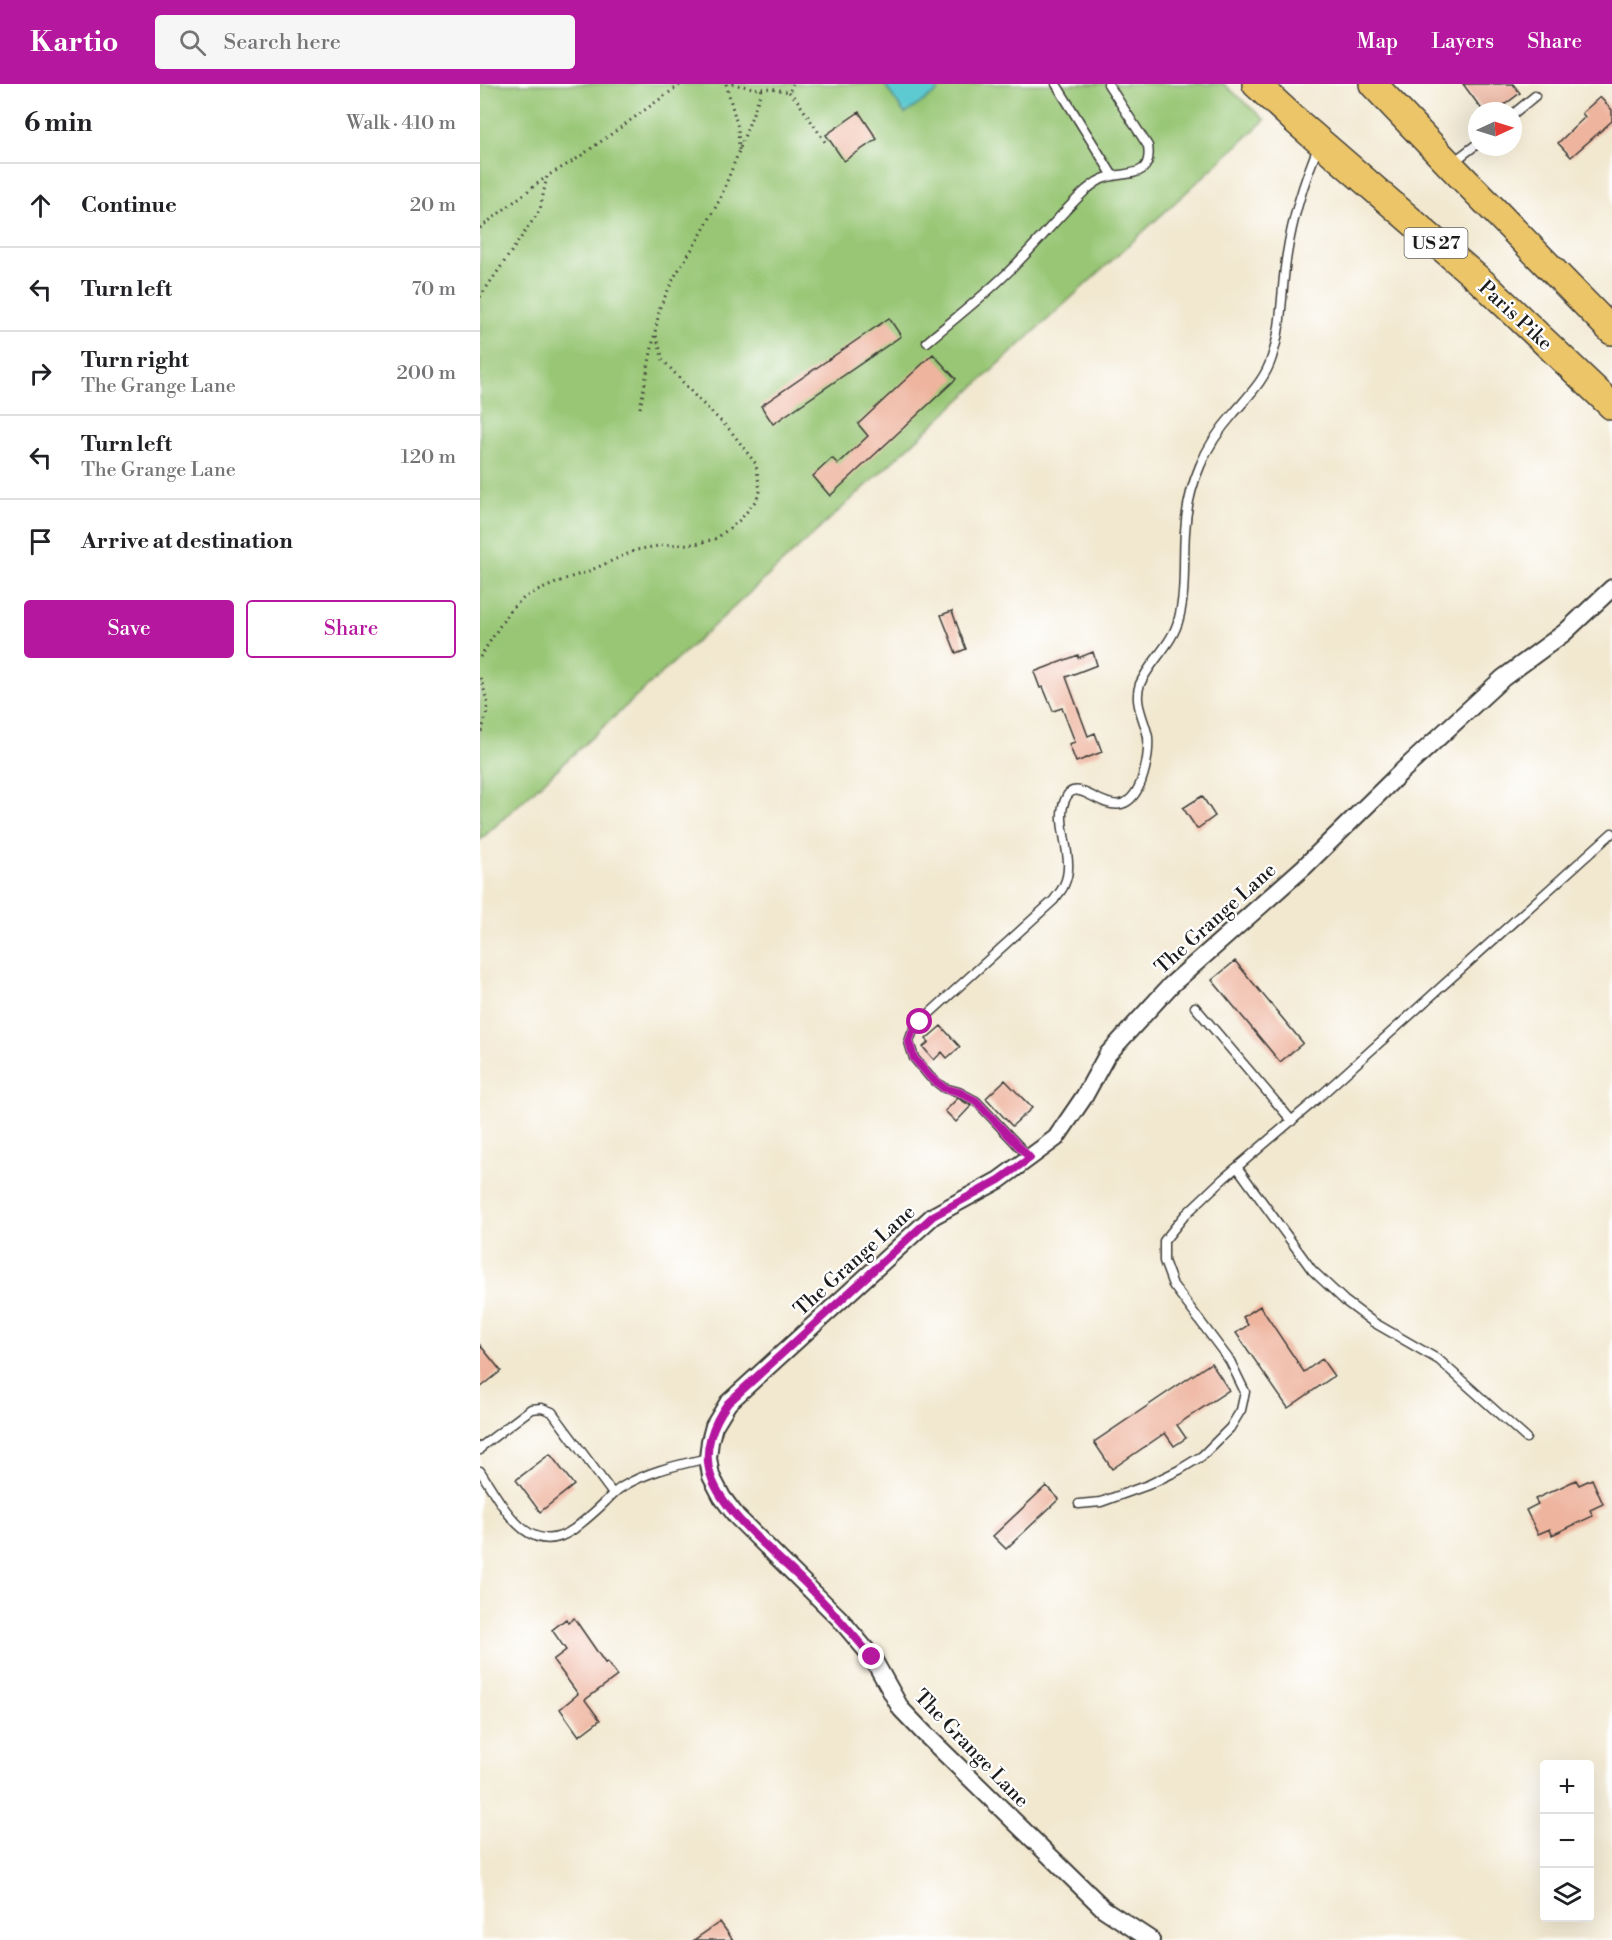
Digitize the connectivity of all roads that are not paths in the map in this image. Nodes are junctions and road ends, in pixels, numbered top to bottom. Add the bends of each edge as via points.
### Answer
1 (1056, 84) edge
2 (1107, 84) edge
3 (1256, 84) edge
4 (1373, 84) edge
5 (1534, 96) dead end
6 (1522, 106) edge
7 (1320, 142) junction
8 (1468, 151) edge
9 (1450, 165) junction
10 (1113, 176) junction
11 (1612, 331) edge
12 (927, 342) dead end
13 (1612, 406) edge
14 (1612, 588) edge
15 (1612, 833) edge
16 (1195, 1008) dead end
17 (1292, 1121) junction
18 (1030, 1158) junction
19 (1237, 1167) junction
20 (1526, 1438) dead end
21 (480, 1450) edge
22 (708, 1458) junction
23 (480, 1471) edge
24 (613, 1494) junction
25 (1079, 1504) dead end
26 (1151, 1940) edge

1 - 10 lane
2 - 10 lane via 1148,146 1150,157 1146,167 1137,172
3 - 7 highway, Paris Pike / US 27
4 - 9 highway
5 - 6 lane
7 - 13 highway, Paris Pike / US 27 via 1484,284
7 - 18 lane via 1301,189 1291,231 1273,356 1264,376 1211,443 1189,499 1180,615 1176,630 1140,686 1138,702 1148,738 1147,764 1140,784 1123,805 1109,805 1083,791 1068,795 1062,814 1068,854 1065,885 1054,900 920,1022 909,1042 914,1058 930,1077 944,1088 976,1101
8 - 9 lane
9 - 11 highway
10 - 12 lane via 1092,184 1004,276
14 - 18 street, The Grange Lane via 1564,633 1503,678 1304,867 1171,985 1107,1055 1056,1138
15 - 17 lane
16 - 17 lane
17 - 19 lane
18 - 22 street, The Grange Lane via 933,1216 728,1403 714,1426
19 - 20 lane via 1312,1270 1373,1322 1439,1360
19 - 25 lane via 1185,1215 1164,1241 1164,1261 1173,1285 1230,1361 1245,1392 1241,1410 1230,1428 1202,1456 1179,1470 1101,1502
21 - 24 lane via 531,1409 542,1408 552,1412
22 - 24 lane via 661,1470
22 - 26 street, The Grange Lane via 711,1476 722,1497 872,1657 901,1709 1104,1909
23 - 24 lane via 524,1532 541,1538 560,1537 573,1530

